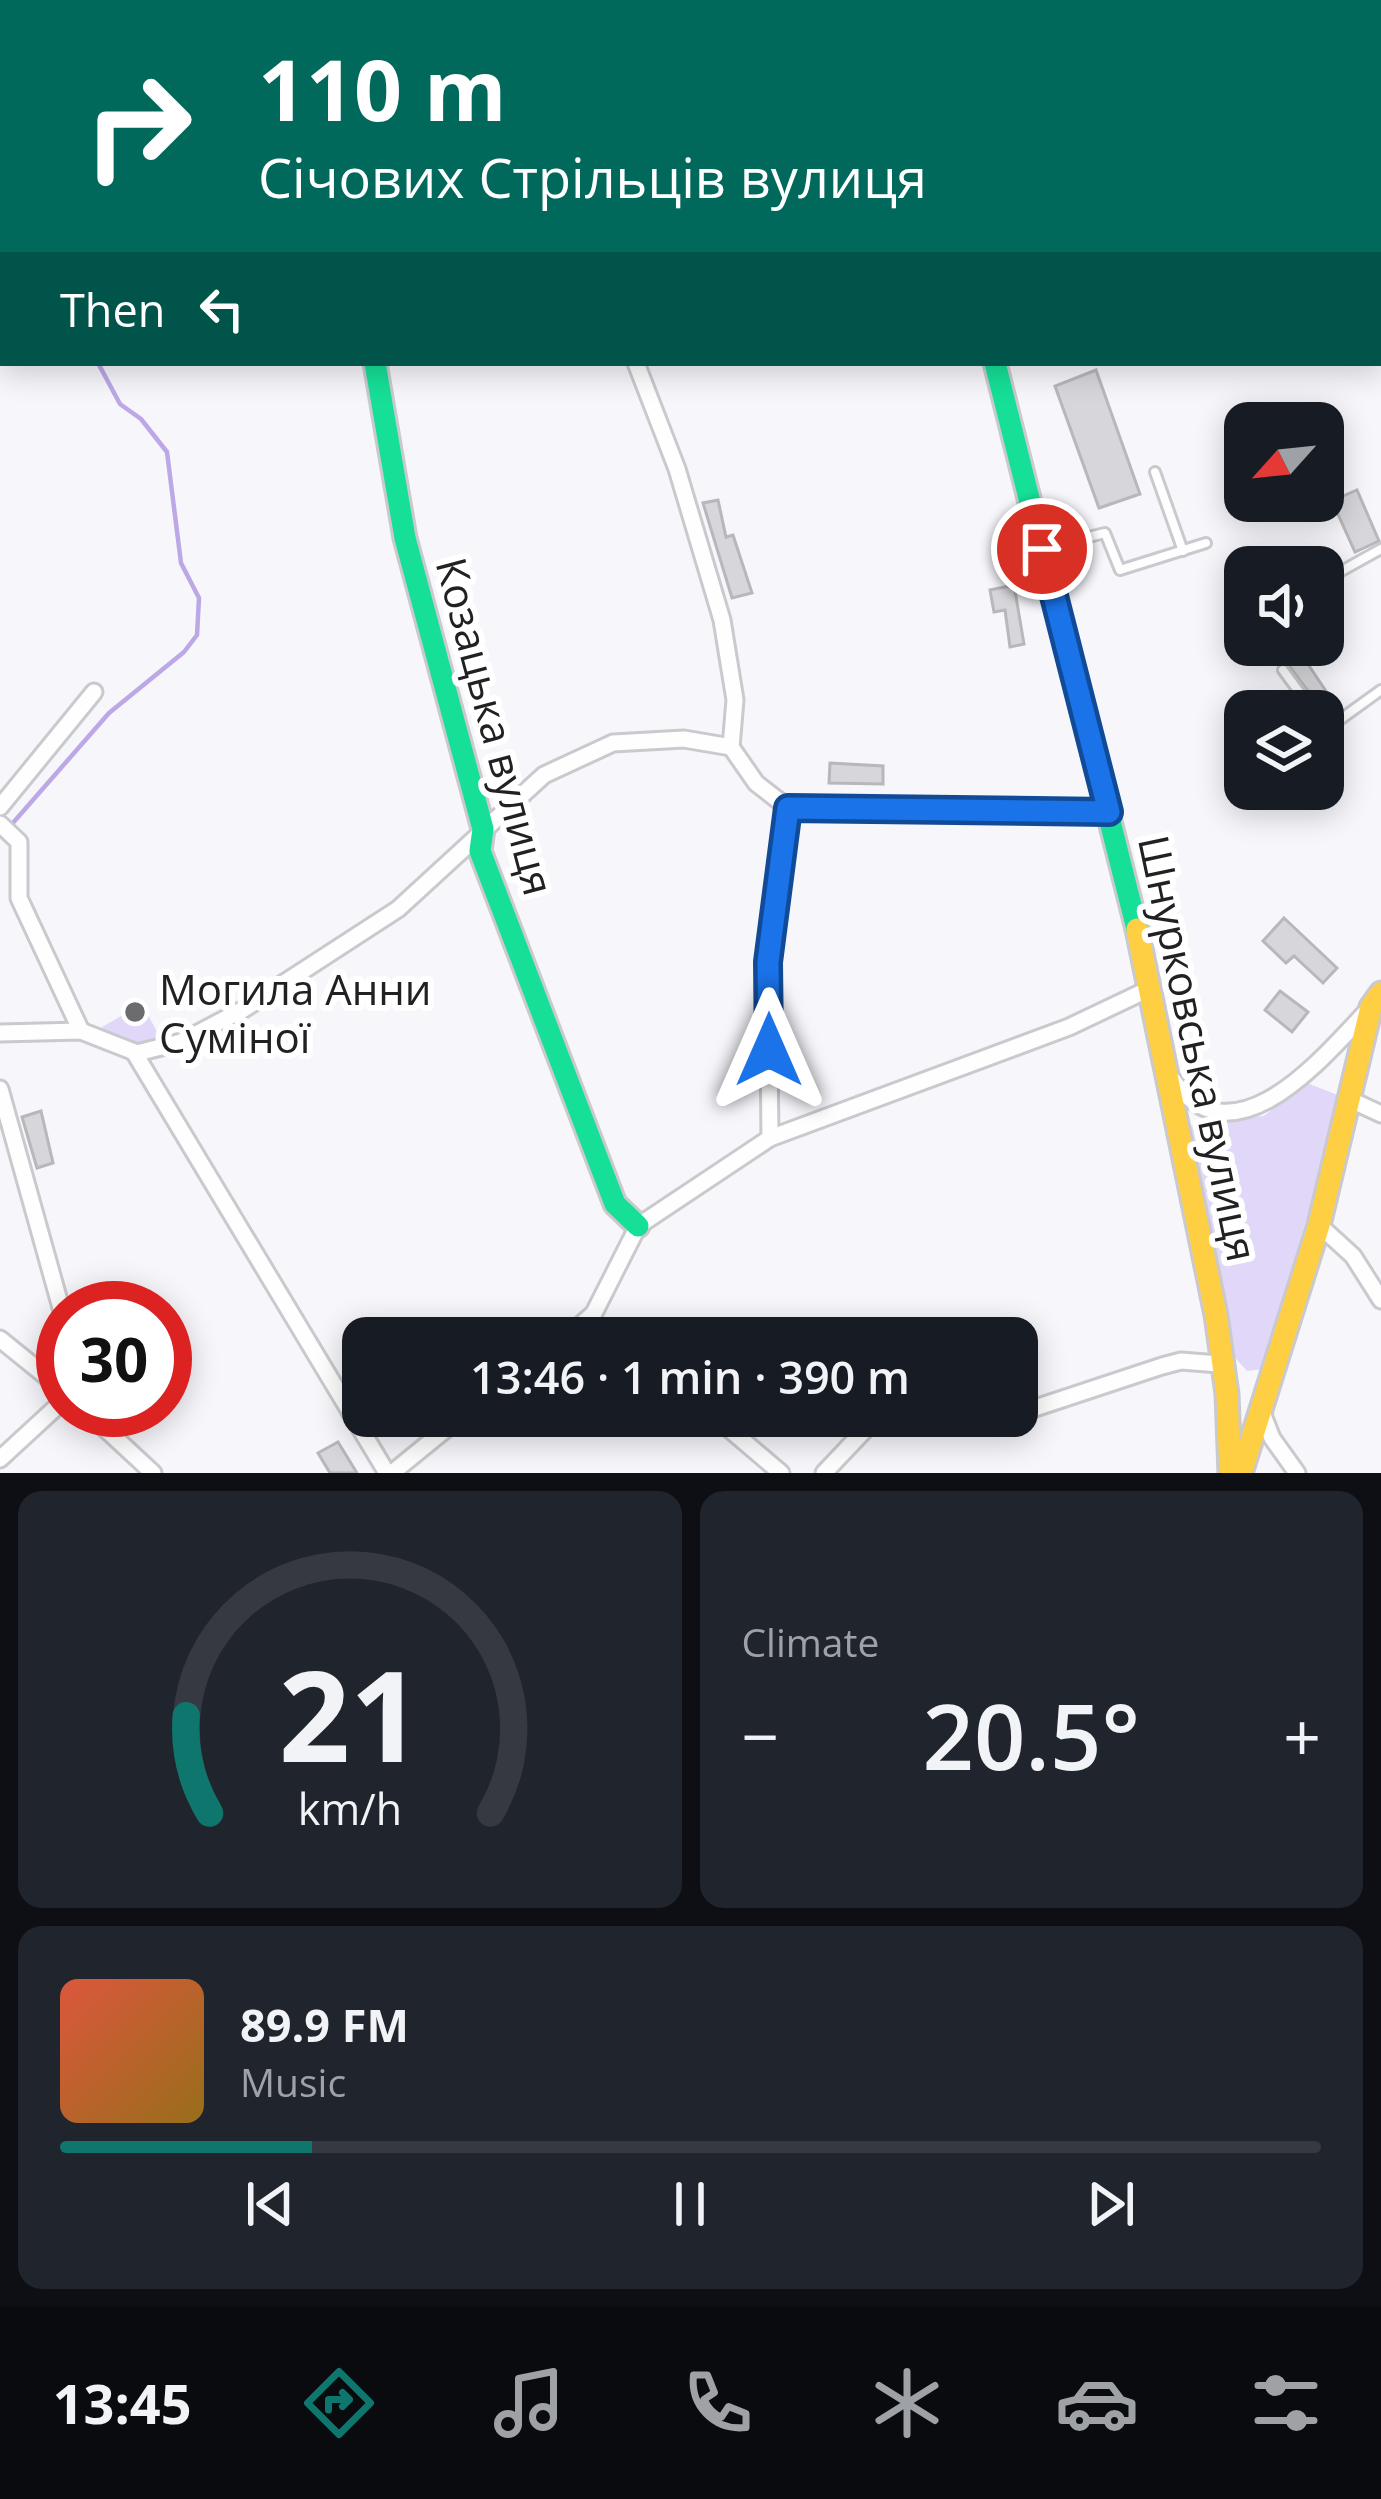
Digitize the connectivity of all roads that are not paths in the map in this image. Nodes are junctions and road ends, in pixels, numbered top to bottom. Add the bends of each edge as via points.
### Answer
1 (376, 366) edge
2 (637, 366) edge
3 (996, 366) edge
4 (1155, 472) dead end
5 (1206, 544) dead end
6 (1042, 549) junction
7 (1381, 549) edge
8 (1183, 550) junction
9 (1344, 570) edge
10 (1283, 670) dead end
11 (1298, 690) edge
12 (1381, 690) edge
13 (94, 692) dead end
14 (1344, 717) edge
15 (731, 747) junction
16 (0, 807) edge
17 (788, 808) junction
18 (1109, 812) junction
19 (0, 824) edge
20 (483, 830) junction
21 (1151, 988) junction
22 (1376, 1000) edge
23 (81, 1030) junction
24 (0, 1034) edge
25 (134, 1052) junction
26 (1170, 1075) junction
27 (0, 1089) edge
28 (1351, 1100) junction
29 (1381, 1114) edge
30 (770, 1138) junction
31 (1319, 1225) junction
32 (638, 1226) junction
33 (54, 1281) edge
34 (1381, 1300) edge
35 (590, 1317) edge
36 (0, 1339) edge
37 (1223, 1357) junction
38 (36, 1368) edge
39 (1038, 1407) edge
40 (1260, 1407) junction
41 (36, 1426) edge
42 (114, 1437) edge
43 (435, 1437) edge
44 (739, 1437) edge
45 (858, 1437) edge
46 (0, 1460) edge
47 (153, 1473) edge
48 (390, 1473) edge
49 (781, 1473) edge
50 (824, 1473) edge
51 (1230, 1473) edge
52 (1241, 1473) edge
53 (1297, 1473) edge

1 - 20 street, Козацька вулиця via 405,538
2 - 15 street via 722,620 735,700
3 - 6 street, Шнурковська вулиця
4 - 8 lane
5 - 8 lane
6 - 8 lane via 1105,532 1120,570
6 - 18 street, Шнурковська вулиця
7 - 9 lane
10 - 11 lane
12 - 14 lane
13 - 16 street
15 - 17 street via 756,783
15 - 20 street via 684,739 614,743 544,775
17 - 18 street
17 - 30 street via 768,962
18 - 21 street, Шнурковська вулиця
19 - 23 street via 19,842 19,898
20 - 25 street via 413,897 244,1009 201,1034
20 - 32 street, Козацька вулиця via 481,851 615,1204
21 - 26 street, Шнурковська вулиця
21 - 30 street via 1069,1028
22 - 26 street via 1283,1095 1258,1106 1203,1105
22 - 28 street
23 - 24 street
23 - 25 street
25 - 48 street
26 - 37 street, Шнурковська вулиця
27 - 33 street
28 - 29 street
28 - 31 street
30 - 32 street
31 - 34 street via 1353,1256
31 - 40 street
32 - 35 street
36 - 38 street
37 - 39 street via 1219,1364 1162,1366
37 - 51 street, Шнурковська вулиця via 1232,1406
40 - 52 street
40 - 53 street
41 - 46 street
42 - 47 street
43 - 48 street
44 - 49 street
45 - 50 street

